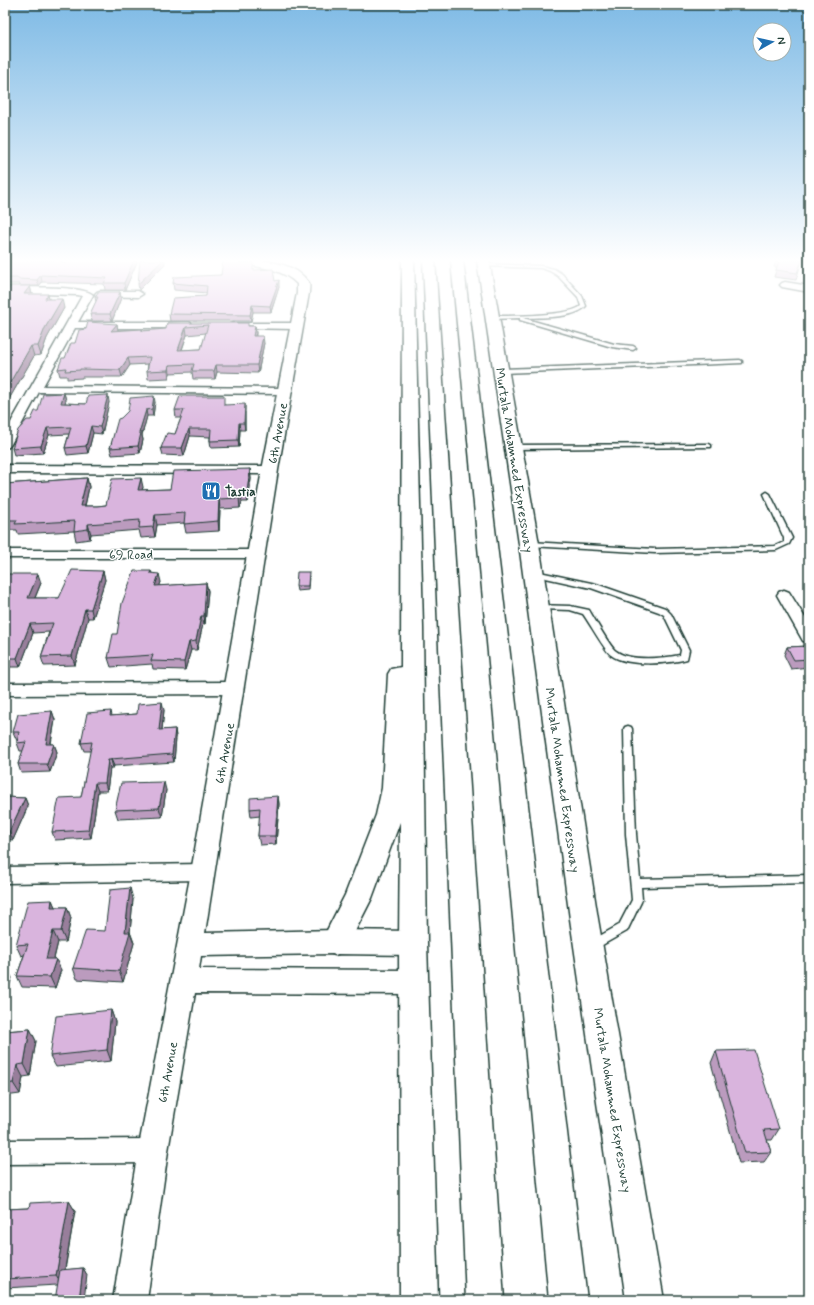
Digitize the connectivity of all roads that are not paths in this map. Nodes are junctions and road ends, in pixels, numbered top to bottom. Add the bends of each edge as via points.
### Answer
1 (74, 321) edge
2 (297, 321) edge
3 (412, 321) edge
4 (416, 321) edge
5 (463, 321) edge
6 (492, 321) edge
7 (527, 321) edge
8 (72, 325) junction
9 (196, 326) edge
10 (227, 326) edge
11 (296, 326) junction
12 (633, 348) dead end
13 (740, 362) dead end
14 (501, 371) junction
15 (37, 389) junction
16 (285, 390) junction
17 (5, 444) edge
18 (709, 446) dead end
19 (513, 447) junction
20 (5, 469) edge
21 (270, 470) junction
22 (767, 494) dead end
23 (529, 544) junction
24 (5, 554) edge
25 (256, 554) junction
26 (533, 573) junction
27 (784, 595) dead end
28 (538, 607) junction
29 (412, 627) junction
30 (809, 637) edge
31 (5, 688) edge
32 (235, 688) junction
33 (628, 729) dead end
34 (203, 872) junction
35 (5, 875) edge
36 (809, 879) edge
37 (636, 883) junction
38 (335, 942) junction
39 (412, 943) junction
40 (190, 945) junction
41 (589, 947) junction
42 (184, 981) junction
43 (413, 982) junction
44 (153, 1151) junction
45 (5, 1152) edge
46 (130, 1300) edge
47 (419, 1300) edge
48 (484, 1300) edge
49 (568, 1300) edge
50 (645, 1300) edge

1 - 8 street
2 - 11 street, 6th Avenue
3 - 29 highway
4 - 48 highway
5 - 49 highway
6 - 14 highway, Murtala Mohammed Expressway
7 - 12 lane via 614,346
8 - 9 street
8 - 15 street
10 - 11 street
11 - 16 street, 6th Avenue
13 - 14 lane
14 - 19 highway, Murtala Mohammed Expressway
15 - 16 street
15 - 17 street
16 - 21 street, 6th Avenue
18 - 19 lane
19 - 23 highway, Murtala Mohammed Expressway
20 - 21 street
21 - 25 street, 6th Avenue
22 - 23 lane via 788,538 787,543 776,548 656,551
23 - 26 highway, Murtala Mohammed Expressway
24 - 25 street, 69 Road
25 - 32 street, 6th Avenue
26 - 28 highway, Murtala Mohammed Expressway
26 - 28 lane via 593,586 662,610 667,614 685,650 684,657 668,660 628,660 613,653 586,612 570,608
27 - 30 street
28 - 41 highway, Murtala Mohammed Expressway
29 - 38 highway via 401,660 395,788 389,815 358,898
29 - 39 highway
31 - 32 street
32 - 34 street, 6th Avenue
33 - 37 lane via 631,834
34 - 35 street
34 - 40 street, 6th Avenue
36 - 37 lane
37 - 41 lane via 638,900 623,928
38 - 39 street
38 - 40 street
39 - 43 highway
40 - 42 street, 6th Avenue
41 - 50 highway, Murtala Mohammed Expressway
42 - 43 street
42 - 44 street, 6th Avenue
43 - 47 highway
44 - 45 street
44 - 46 street, 6th Avenue

